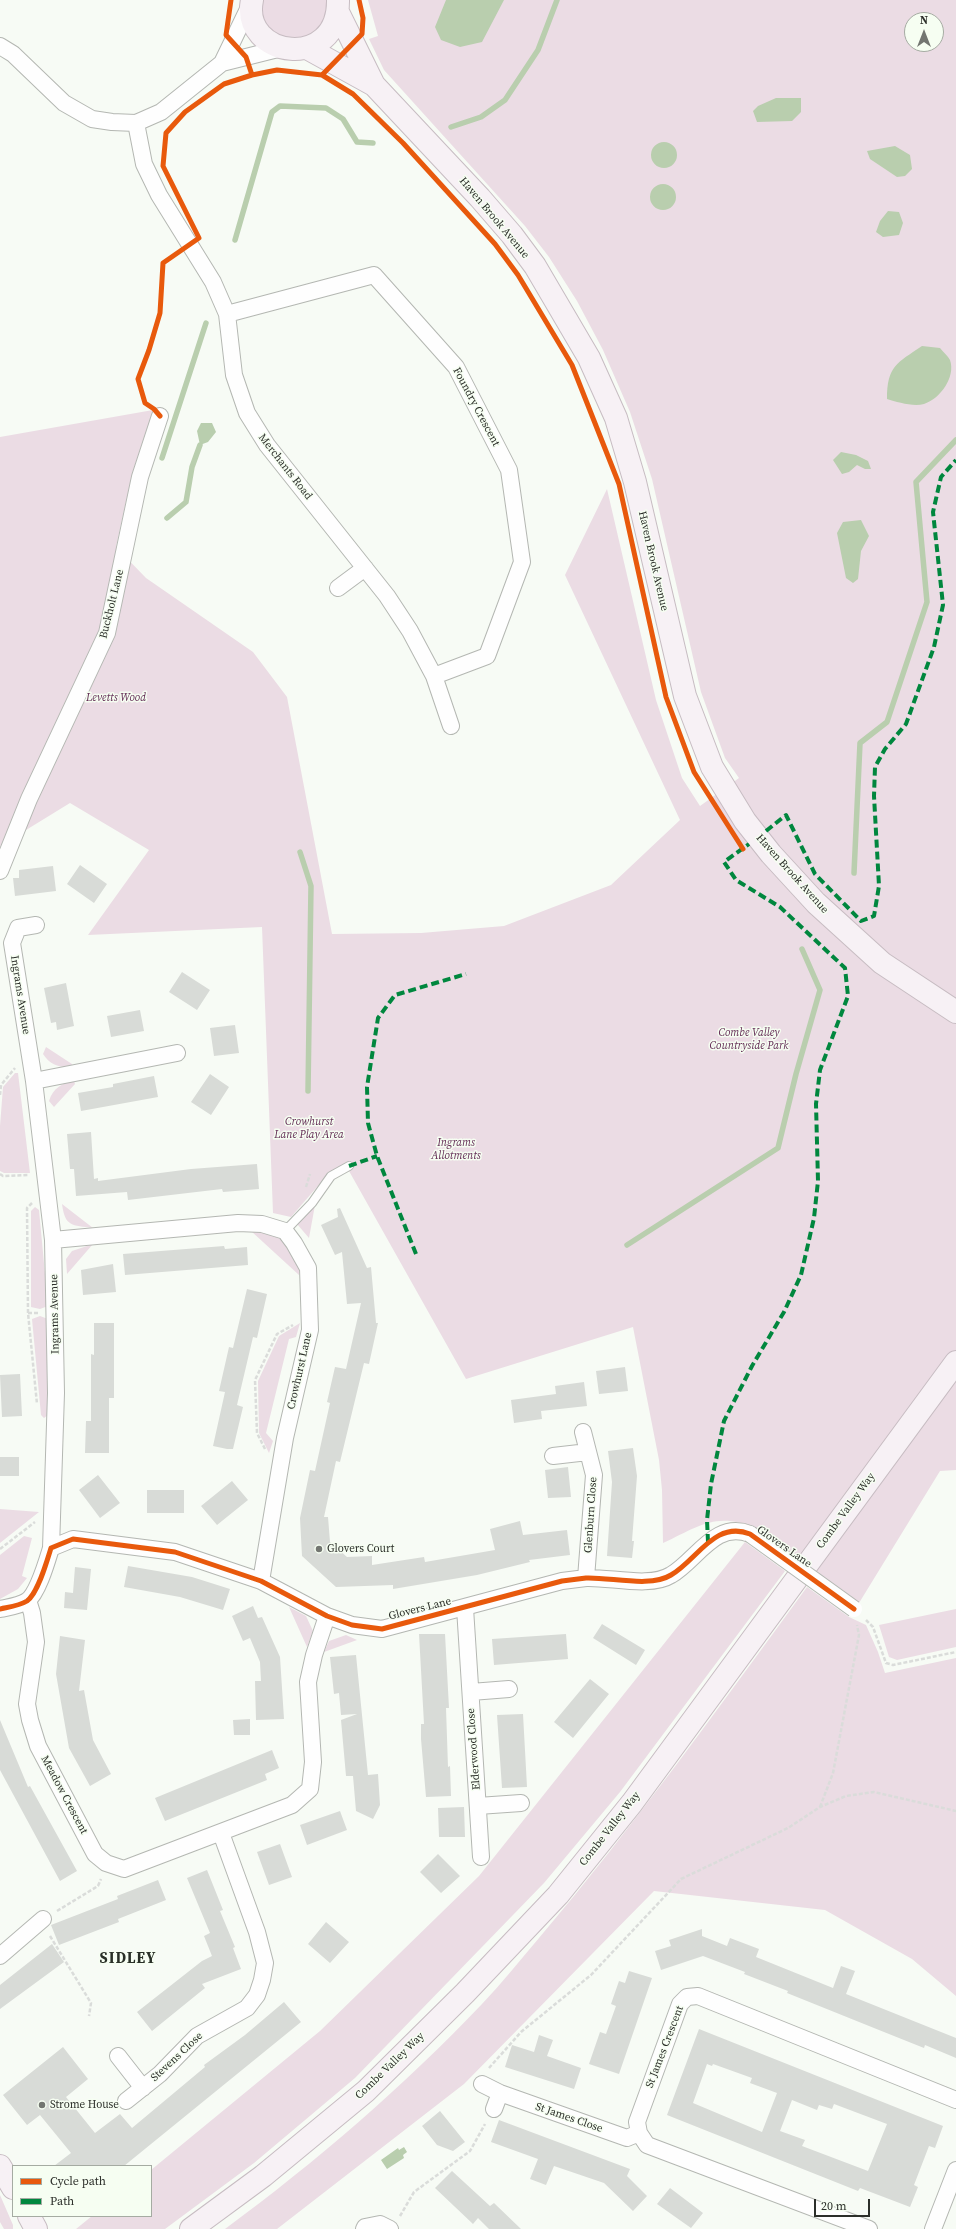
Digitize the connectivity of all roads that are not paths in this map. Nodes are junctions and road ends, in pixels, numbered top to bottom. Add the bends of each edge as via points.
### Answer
1 (251, 2) edge
2 (338, 6) edge
3 (0, 46) edge
4 (282, 48) junction
5 (307, 48) junction
6 (222, 63) junction
7 (374, 84) junction
8 (136, 123) junction
9 (227, 314) junction
10 (160, 416) dead end
11 (365, 568) junction
12 (338, 588) dead end
13 (434, 676) junction
14 (450, 726) dead end
15 (0, 871) edge
16 (36, 925) dead end
17 (956, 1012) edge
18 (177, 1054) dead end
19 (34, 1081) junction
20 (349, 1166) dead end
21 (285, 1231) junction
22 (53, 1240) junction
23 (956, 1362) edge
24 (583, 1432) dead end
25 (588, 1452) junction
26 (553, 1456) dead end
27 (51, 1548) junction
28 (586, 1578) junction
29 (261, 1581) junction
30 (28, 1600) junction
31 (465, 1608) junction
32 (0, 1609) edge
33 (854, 1609) road end
34 (327, 1616) junction
35 (509, 1689) dead end
36 (471, 1692) junction
37 (521, 1803) dead end
38 (478, 1806) junction
39 (221, 1833) junction
40 (481, 1857) dead end
41 (44, 1919) road end
42 (0, 1956) edge
43 (118, 2056) dead end
44 (482, 2084) road end
45 (143, 2088) junction
46 (500, 2093) junction
47 (956, 2100) edge
48 (126, 2101) dead end
49 (494, 2109) road end
50 (639, 2133) junction
51 (956, 2170) edge
52 (30, 2217) edge
53 (836, 2224) edge
54 (393, 2226) edge
55 (36, 2229) edge
56 (191, 2229) edge
57 (364, 2229) edge
58 (869, 2229) edge
59 (933, 2229) edge

1 - 4 main road via 255,25 261,35
1 - 6 street
2 - 5 main road via 335,24 328,34 319,43
2 - 7 main road, Haven Brook Avenue
3 - 8 street via 13,54 64,103 92,119
4 - 5 main road
4 - 6 street
5 - 7 main road, Haven Brook Avenue
6 - 8 street via 161,112
7 - 17 main road, Haven Brook Avenue via 512,235 535,266 589,358 616,418 635,482 685,696 712,768 757,837 816,903 882,962
8 - 9 street, Merchants Road via 144,164 159,195 213,282
9 - 11 street, Merchants Road via 234,375 246,413 267,446
9 - 13 street, Foundry Crescent via 374,275 456,367 510,470 522,562 487,656
10 - 15 street, Buckholt Lane via 140,477 107,633 29,800
11 - 12 street
11 - 13 street, Merchants Road via 410,631
13 - 14 street, Merchants Road
16 - 19 street, Ingrams Avenue via 18,928 12,943
18 - 19 street
19 - 22 street, Ingrams Avenue
20 - 21 lane via 331,1176 312,1203
21 - 22 street via 262,1224 238,1223
21 - 29 street, Crowhurst Lane via 308,1268 310,1330 285,1438
22 - 27 street, Ingrams Avenue via 56,1393
23 - 56 main road, Combe Valley Way via 632,1804 558,1895 465,1993 366,2091 263,2176
24 - 25 street, Glenburn Close
25 - 26 street
25 - 28 street, Glenburn Close via 594,1475
27 - 29 street, Glovers Lane via 73,1539 175,1552
27 - 30 street via 41,1578
28 - 31 street, Glovers Lane via 562,1581
28 - 33 street, Glovers Lane, bridge via 656,1581 671,1575 708,1542 728,1532 739,1530 750,1534
29 - 34 street, Glovers Lane
30 - 32 street via 14,1607
30 - 39 street, Meadow Crescent via 36,1642 27,1704 38,1746 95,1854 106,1863 124,1869
31 - 34 street, Glovers Lane via 382,1628 352,1625
31 - 36 street, Elderwood Close
34 - 39 street, Meadow Crescent via 308,1682 313,1762 310,1789 292,1805
35 - 36 street, Elderwood Close
36 - 38 street, Elderwood Close
37 - 38 street, Elderwood Close
38 - 40 street, Elderwood Close
39 - 45 street, Stevens Close via 257,1932 265,1963 262,1980 257,1995 247,2008 198,2036
41 - 42 street
43 - 45 street, Stevens Close
44 - 46 street, St James Close
45 - 48 street, Stevens Close
46 - 49 street
46 - 50 street, St James Close via 627,2138
47 - 50 street, St James Crescent via 698,1996 687,1997 680,2004 636,2122
50 - 53 street via 647,2145
51 - 59 street
52 - 55 main road
53 - 58 street
54 - 57 street via 380,2224

